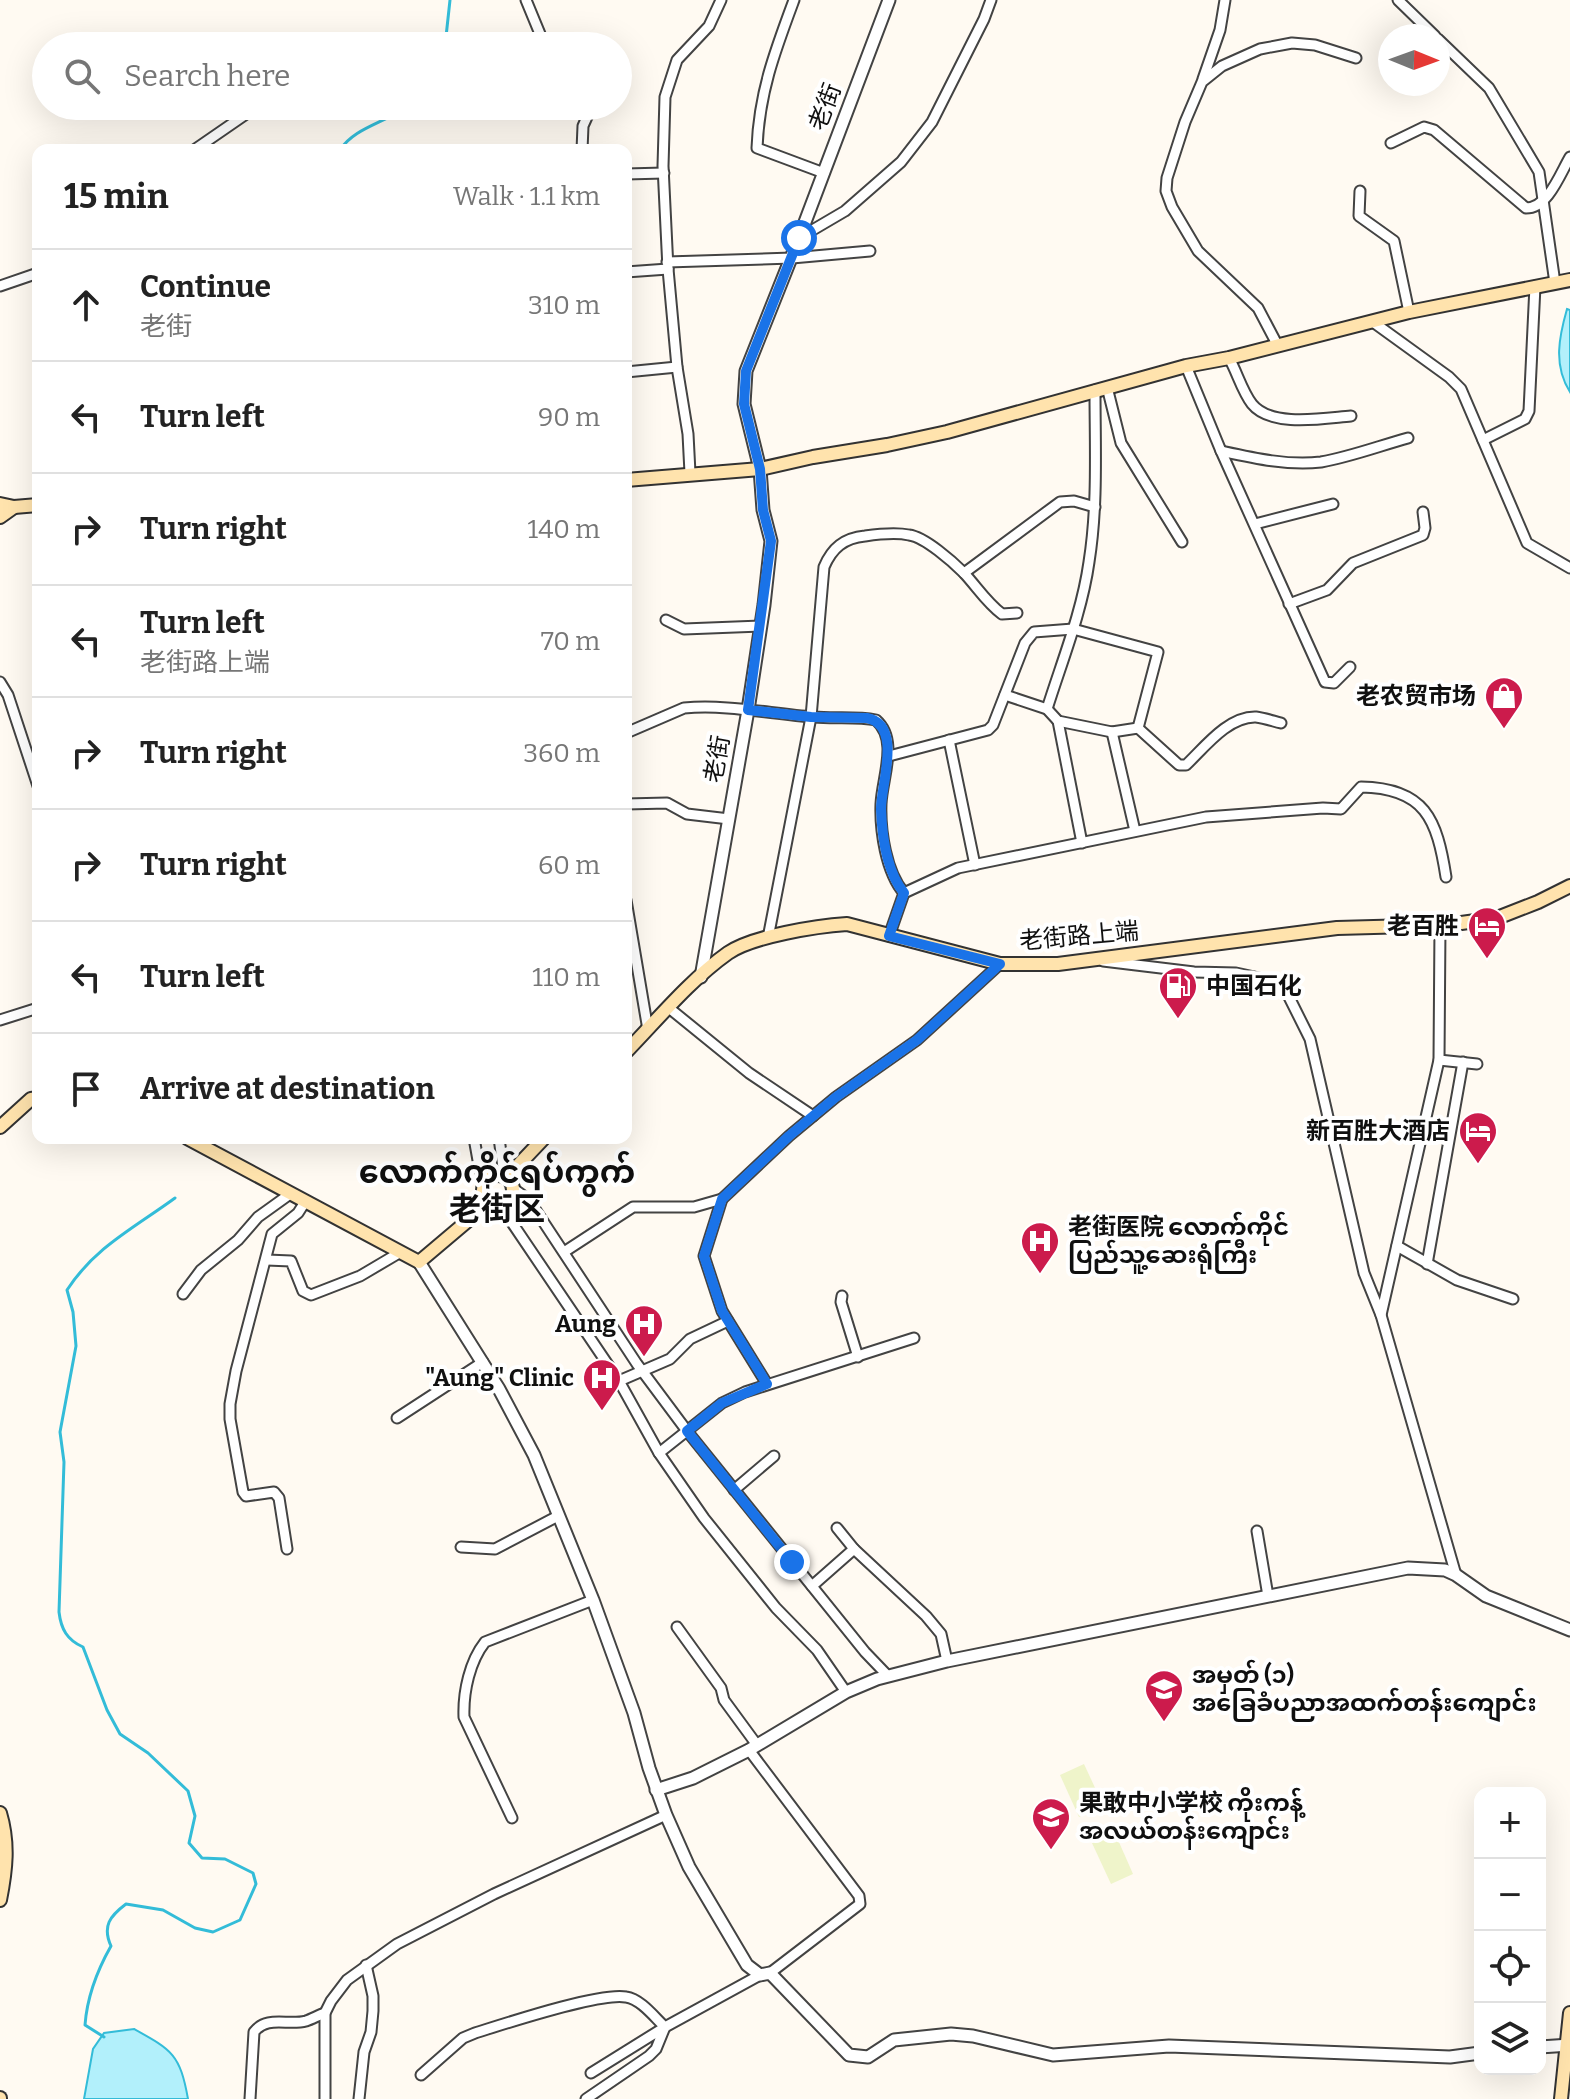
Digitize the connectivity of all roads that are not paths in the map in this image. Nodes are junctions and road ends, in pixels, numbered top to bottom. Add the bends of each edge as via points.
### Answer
1 (526, 0) edge
2 (721, 0) edge
3 (794, 0) edge
4 (889, 0) edge
5 (991, 0) edge
6 (1225, 0) edge
7 (1398, 0) edge
8 (1422, 24) edge
9 (539, 32) edge
10 (1450, 51) edge
11 (1356, 58) dead end
12 (1202, 82) junction
13 (238, 120) edge
14 (586, 120) edge
15 (1391, 143) dead end
16 (203, 144) edge
17 (582, 144) edge
18 (1570, 157) edge
19 (664, 173) junction
20 (824, 173) junction
21 (632, 174) edge
22 (1360, 191) dead end
23 (1543, 202) junction
24 (799, 238) junction
25 (870, 251) dead end
26 (792, 258) junction
27 (668, 266) junction
28 (632, 271) edge
29 (32, 275) edge
30 (1570, 280) edge
31 (1555, 283) junction
32 (0, 286) edge
33 (1535, 286) junction
34 (1409, 312) junction
35 (1373, 322) junction
36 (1278, 346) junction
37 (1229, 358) junction
38 (1186, 366) junction
39 (677, 367) junction
40 (632, 371) edge
41 (1101, 389) junction
42 (1351, 416) dead end
43 (1408, 438) dead end
44 (1483, 440) junction
45 (1221, 451) junction
46 (760, 469) junction
47 (690, 473) junction
48 (632, 479) edge
49 (0, 504) edge
50 (1333, 504) dead end
51 (32, 506) edge
52 (14, 507) junction
53 (1095, 507) junction
54 (1423, 512) dead end
55 (0, 517) edge
56 (1255, 524) junction
57 (1182, 542) dead end
58 (1570, 568) edge
59 (964, 573) junction
60 (1289, 604) junction
61 (1017, 613) dead end
62 (666, 620) dead end
63 (761, 626) junction
64 (1073, 629) junction
65 (1350, 667) dead end
66 (0, 682) edge
67 (1005, 695) junction
68 (1047, 709) junction
69 (748, 710) junction
70 (811, 717) junction
71 (1058, 721) junction
72 (1281, 723) dead end
73 (1138, 728) junction
74 (632, 730) edge
75 (1112, 732) junction
76 (949, 740) junction
77 (889, 756) junction
78 (32, 768) edge
79 (632, 804) edge
80 (729, 819) junction
81 (1135, 831) junction
82 (1082, 843) junction
83 (975, 865) junction
84 (1446, 877) dead end
85 (1570, 886) edge
86 (904, 893) junction
87 (1440, 926) junction
88 (632, 935) edge
89 (889, 936) junction
90 (768, 938) junction
91 (1093, 960) junction
92 (1000, 964) junction
93 (701, 978) junction
94 (669, 1008) junction
95 (32, 1010) edge
96 (0, 1020) edge
97 (648, 1030) junction
98 (632, 1046) edge
99 (1439, 1060) junction
100 (1463, 1062) junction
101 (1477, 1064) dead end
102 (32, 1099) edge
103 (813, 1116) junction
104 (0, 1127) edge
105 (198, 1144) edge
106 (475, 1144) edge
107 (500, 1144) edge
108 (538, 1144) edge
109 (506, 1176) junction
110 (484, 1183) junction
111 (514, 1189) junction
112 (290, 1194) junction
113 (722, 1199) junction
114 (305, 1202) junction
115 (495, 1204) junction
116 (1397, 1246) junction
117 (564, 1252) junction
118 (399, 1253) junction
119 (267, 1260) junction
120 (419, 1262) junction
121 (1427, 1264) junction
122 (183, 1294) dead end
123 (842, 1296) dead end
124 (1513, 1299) dead end
125 (1381, 1315) junction
126 (728, 1321) junction
127 (914, 1338) dead end
128 (858, 1357) junction
129 (483, 1362) junction
130 (644, 1372) junction
131 (619, 1381) junction
132 (767, 1384) junction
133 (397, 1418) dead end
134 (687, 1431) junction
135 (659, 1453) junction
136 (774, 1456) dead end
137 (734, 1490) junction
138 (558, 1516) junction
139 (837, 1528) dead end
140 (1257, 1531) dead end
141 (461, 1547) dead end
142 (287, 1549) dead end
143 (854, 1549) junction
144 (1456, 1575) junction
145 (812, 1586) junction
146 (1268, 1596) junction
147 (593, 1600) junction
148 (677, 1627) dead end
149 (1570, 1630) edge
150 (947, 1661) junction
151 (888, 1676) junction
152 (846, 1692) junction
153 (753, 1747) junction
154 (656, 1790) junction
155 (0, 1813) edge
156 (666, 1815) junction
157 (512, 1818) dead end
158 (0, 1900) edge
159 (366, 1965) junction
160 (765, 1974) junction
161 (325, 2013) junction
162 (1570, 2013) edge
163 (665, 2027) junction
164 (1568, 2045) edge
165 (1546, 2047) edge
166 (1474, 2054) edge
167 (591, 2073) dead end
168 (421, 2075) dead end
169 (250, 2099) edge
170 (325, 2099) edge
171 (359, 2099) edge
172 (586, 2099) edge
173 (1561, 2099) edge

1 - 9 street
2 - 19 street via 709,26 677,60 665,97
3 - 20 street via 767,74 757,148
4 - 20 street, 老街
5 - 24 street via 932,122 901,162 845,211
6 - 12 street
7 - 8 street
10 - 23 street via 1489,88 1539,172
11 - 12 street via 1292,43 1260,49 1222,66
12 - 36 street via 1166,191 1198,251 1258,308
13 - 16 street
14 - 17 street
15 - 23 street via 1424,127 1434,130 1526,208
18 - 23 street
19 - 21 street
19 - 27 street
20 - 24 street, 老街
22 - 34 street via 1359,216 1394,241
23 - 31 street
24 - 26 street, 老街
25 - 26 street
26 - 27 street
26 - 46 street, 老街 via 746,371 744,404
27 - 28 street
27 - 39 street
29 - 32 street
30 - 31 main road
31 - 33 main road
33 - 34 main road
33 - 44 street via 1529,411 1525,419
34 - 35 main road
35 - 36 main road
35 - 44 street via 1461,389
36 - 37 main road
37 - 38 main road
37 - 42 street via 1253,405 1265,414 1290,420
38 - 41 main road
38 - 45 street
39 - 40 street
39 - 47 street
41 - 46 main road via 947,432
41 - 53 street
41 - 57 street via 1121,443
43 - 45 street via 1321,462 1292,463
44 - 58 street via 1527,543
45 - 56 street
46 - 47 main road
46 - 63 street, 老街 via 771,541
47 - 48 main road
49 - 52 main road
50 - 56 street
51 - 52 main road
52 - 55 main road
53 - 59 street via 1060,502
53 - 64 street via 1089,564
54 - 60 street via 1423,535 1353,563 1327,590
56 - 60 street
59 - 61 street via 991,606 1002,614
59 - 70 street via 912,535 857,536 840,543 824,567
60 - 65 street via 1325,682 1334,683
62 - 63 street via 684,629
63 - 69 street, 老街
64 - 67 street via 1029,635
64 - 68 street
64 - 73 street via 1158,652
66 - 78 street
67 - 68 street
67 - 76 street via 988,730
68 - 71 street
69 - 70 street
69 - 74 street via 684,708
69 - 80 street, 老街
70 - 77 street via 876,720 885,732
70 - 90 street
71 - 75 street
71 - 82 street
72 - 73 street via 1243,718 1186,765 1179,765
73 - 75 street
75 - 81 street
76 - 77 street
76 - 83 street
77 - 86 street via 881,805 883,831
79 - 80 street via 667,803 687,814
80 - 93 street, 老街
81 - 82 street
81 - 84 street via 1206,817 1341,809 1361,787 1393,789 1422,806 1442,850
82 - 83 street
83 - 86 street
85 - 87 main road, 老街路上端 via 1497,918
86 - 89 street
87 - 91 main road, 老街路上端 via 1337,928
87 - 99 street
88 - 97 street
89 - 90 main road, 老街路上端 via 847,924
89 - 92 main road, 老街路上端
90 - 93 main road, 老街路上端 via 730,952
91 - 92 main road, 老街路上端
91 - 125 street via 1236,973 1259,978 1288,995 1310,1039 1364,1273
92 - 103 street via 917,1040
93 - 94 main road, 老街路上端
94 - 97 main road, 老街路上端
94 - 103 street
95 - 96 street
97 - 98 main road, 老街路上端
99 - 100 street
99 - 116 street
100 - 101 street
100 - 121 street
102 - 104 main road
103 - 113 street
105 - 112 main road
106 - 110 street
107 - 109 street
108 - 109 main road
109 - 110 main road via 493,1175
109 - 111 main road
110 - 115 main road via 484,1194
111 - 115 main road via 511,1198
111 - 117 street via 529,1200
112 - 114 main road
112 - 122 street via 201,1270
113 - 117 street via 694,1207 633,1207
113 - 126 street via 704,1256
114 - 118 main road
114 - 119 street via 272,1234
115 - 120 main road
115 - 131 street
116 - 121 street
116 - 125 street
117 - 130 street
118 - 119 street via 311,1295 303,1291 291,1261
118 - 120 main road
119 - 142 street via 236,1371 230,1419 243,1492 274,1492 279,1498
120 - 129 street
121 - 124 street
123 - 128 street
125 - 144 street
126 - 130 street via 690,1339 670,1359
126 - 132 street
127 - 128 street
128 - 132 street
129 - 133 street
129 - 138 street via 534,1455
130 - 131 street
130 - 134 street
131 - 135 street
132 - 134 street via 722,1403
134 - 135 street
134 - 137 street
135 - 152 street via 704,1518 817,1650
136 - 137 street
137 - 145 street
138 - 141 street via 495,1549
138 - 147 street
139 - 143 street
140 - 146 street
143 - 145 street
143 - 150 street via 941,1634
144 - 146 street via 1408,1568
144 - 149 street via 1486,1596
145 - 151 street
146 - 150 street
147 - 154 street
147 - 157 street via 485,1642 475,1655 464,1717
148 - 153 street via 721,1688
150 - 151 street
151 - 152 street
152 - 153 street
153 - 154 street via 693,1778
153 - 160 street via 860,1904
154 - 156 street
155 - 158 main road via 7,1840
156 - 159 street via 494,1894
156 - 160 street via 689,1867 747,1965
159 - 161 street via 347,1980
159 - 171 street via 373,2011
160 - 163 street
160 - 166 street via 849,2055 868,2057 894,2040 951,2034 1053,2055 1169,2046
161 - 169 street via 305,2022 259,2025 254,2032
161 - 170 street
162 - 164 main road
163 - 167 street
163 - 168 street via 626,1997 598,2000 463,2038
163 - 172 street via 649,2056
164 - 165 street
164 - 173 main road

